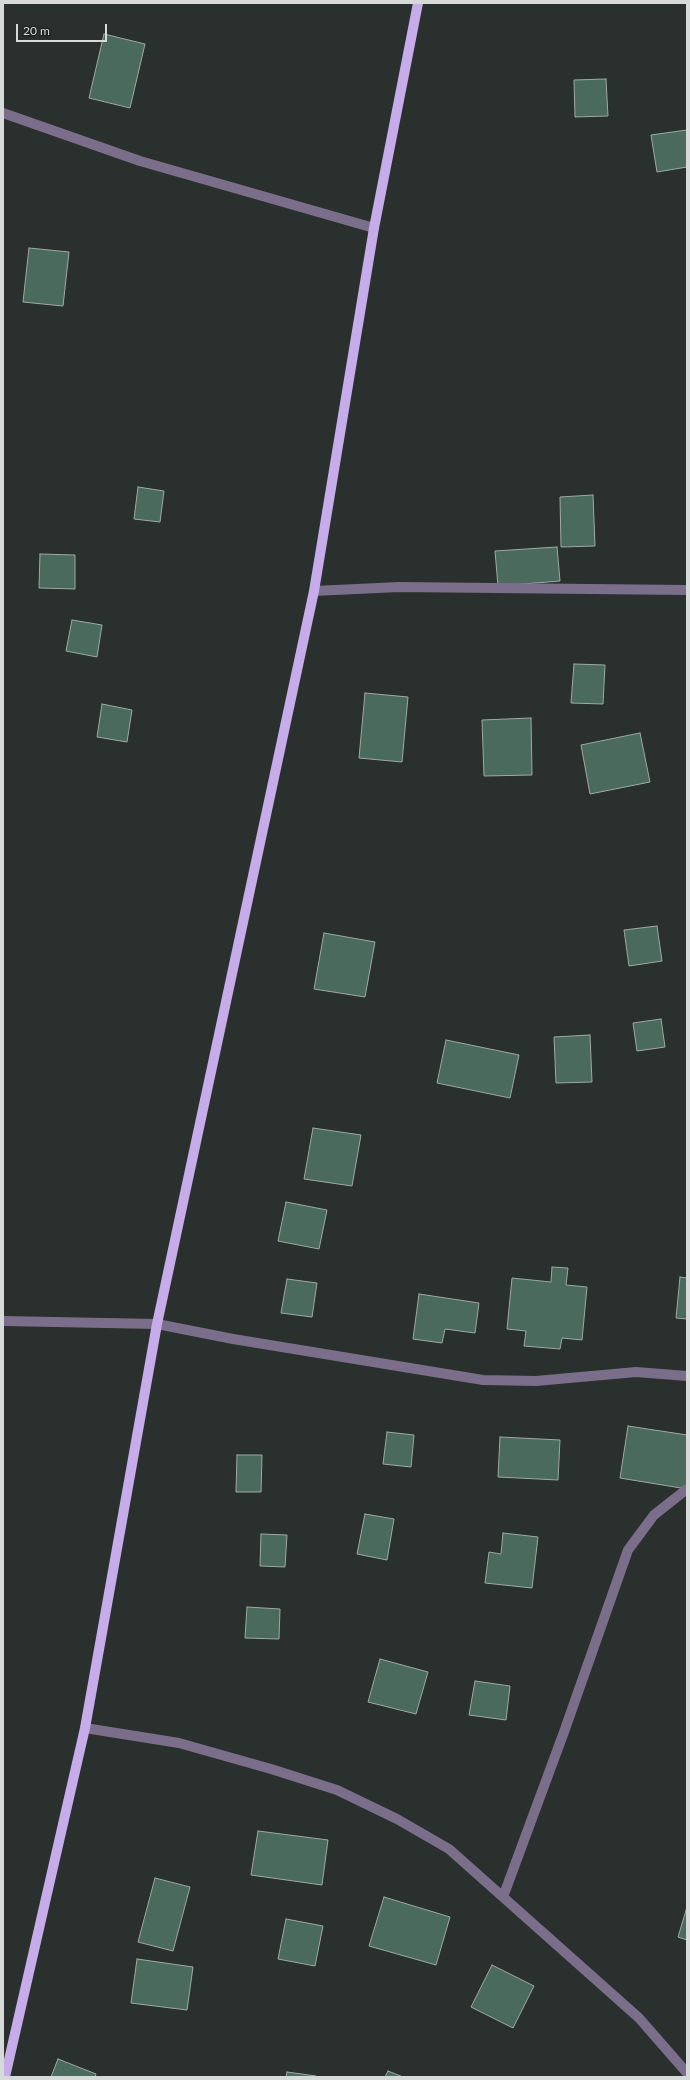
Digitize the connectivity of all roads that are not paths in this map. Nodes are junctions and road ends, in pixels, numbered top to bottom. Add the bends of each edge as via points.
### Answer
1 (418, 3) edge
2 (3, 113) edge
3 (374, 228) junction
4 (687, 590) edge
5 (314, 591) junction
6 (3, 1321) edge
7 (157, 1324) junction
8 (687, 1376) edge
9 (687, 1489) edge
10 (85, 1728) junction
11 (503, 1898) junction
12 (687, 2073) edge
13 (4, 2077) edge

1 - 3 main road
2 - 3 street via 140,160
3 - 5 main road
4 - 5 street via 399,587
5 - 7 main road
6 - 7 street
7 - 8 street via 241,1341 483,1380 536,1381 636,1372
7 - 10 main road
9 - 11 street via 654,1516 628,1550
10 - 11 street via 179,1743 337,1790 449,1849
10 - 13 main road
11 - 12 street via 639,2018

